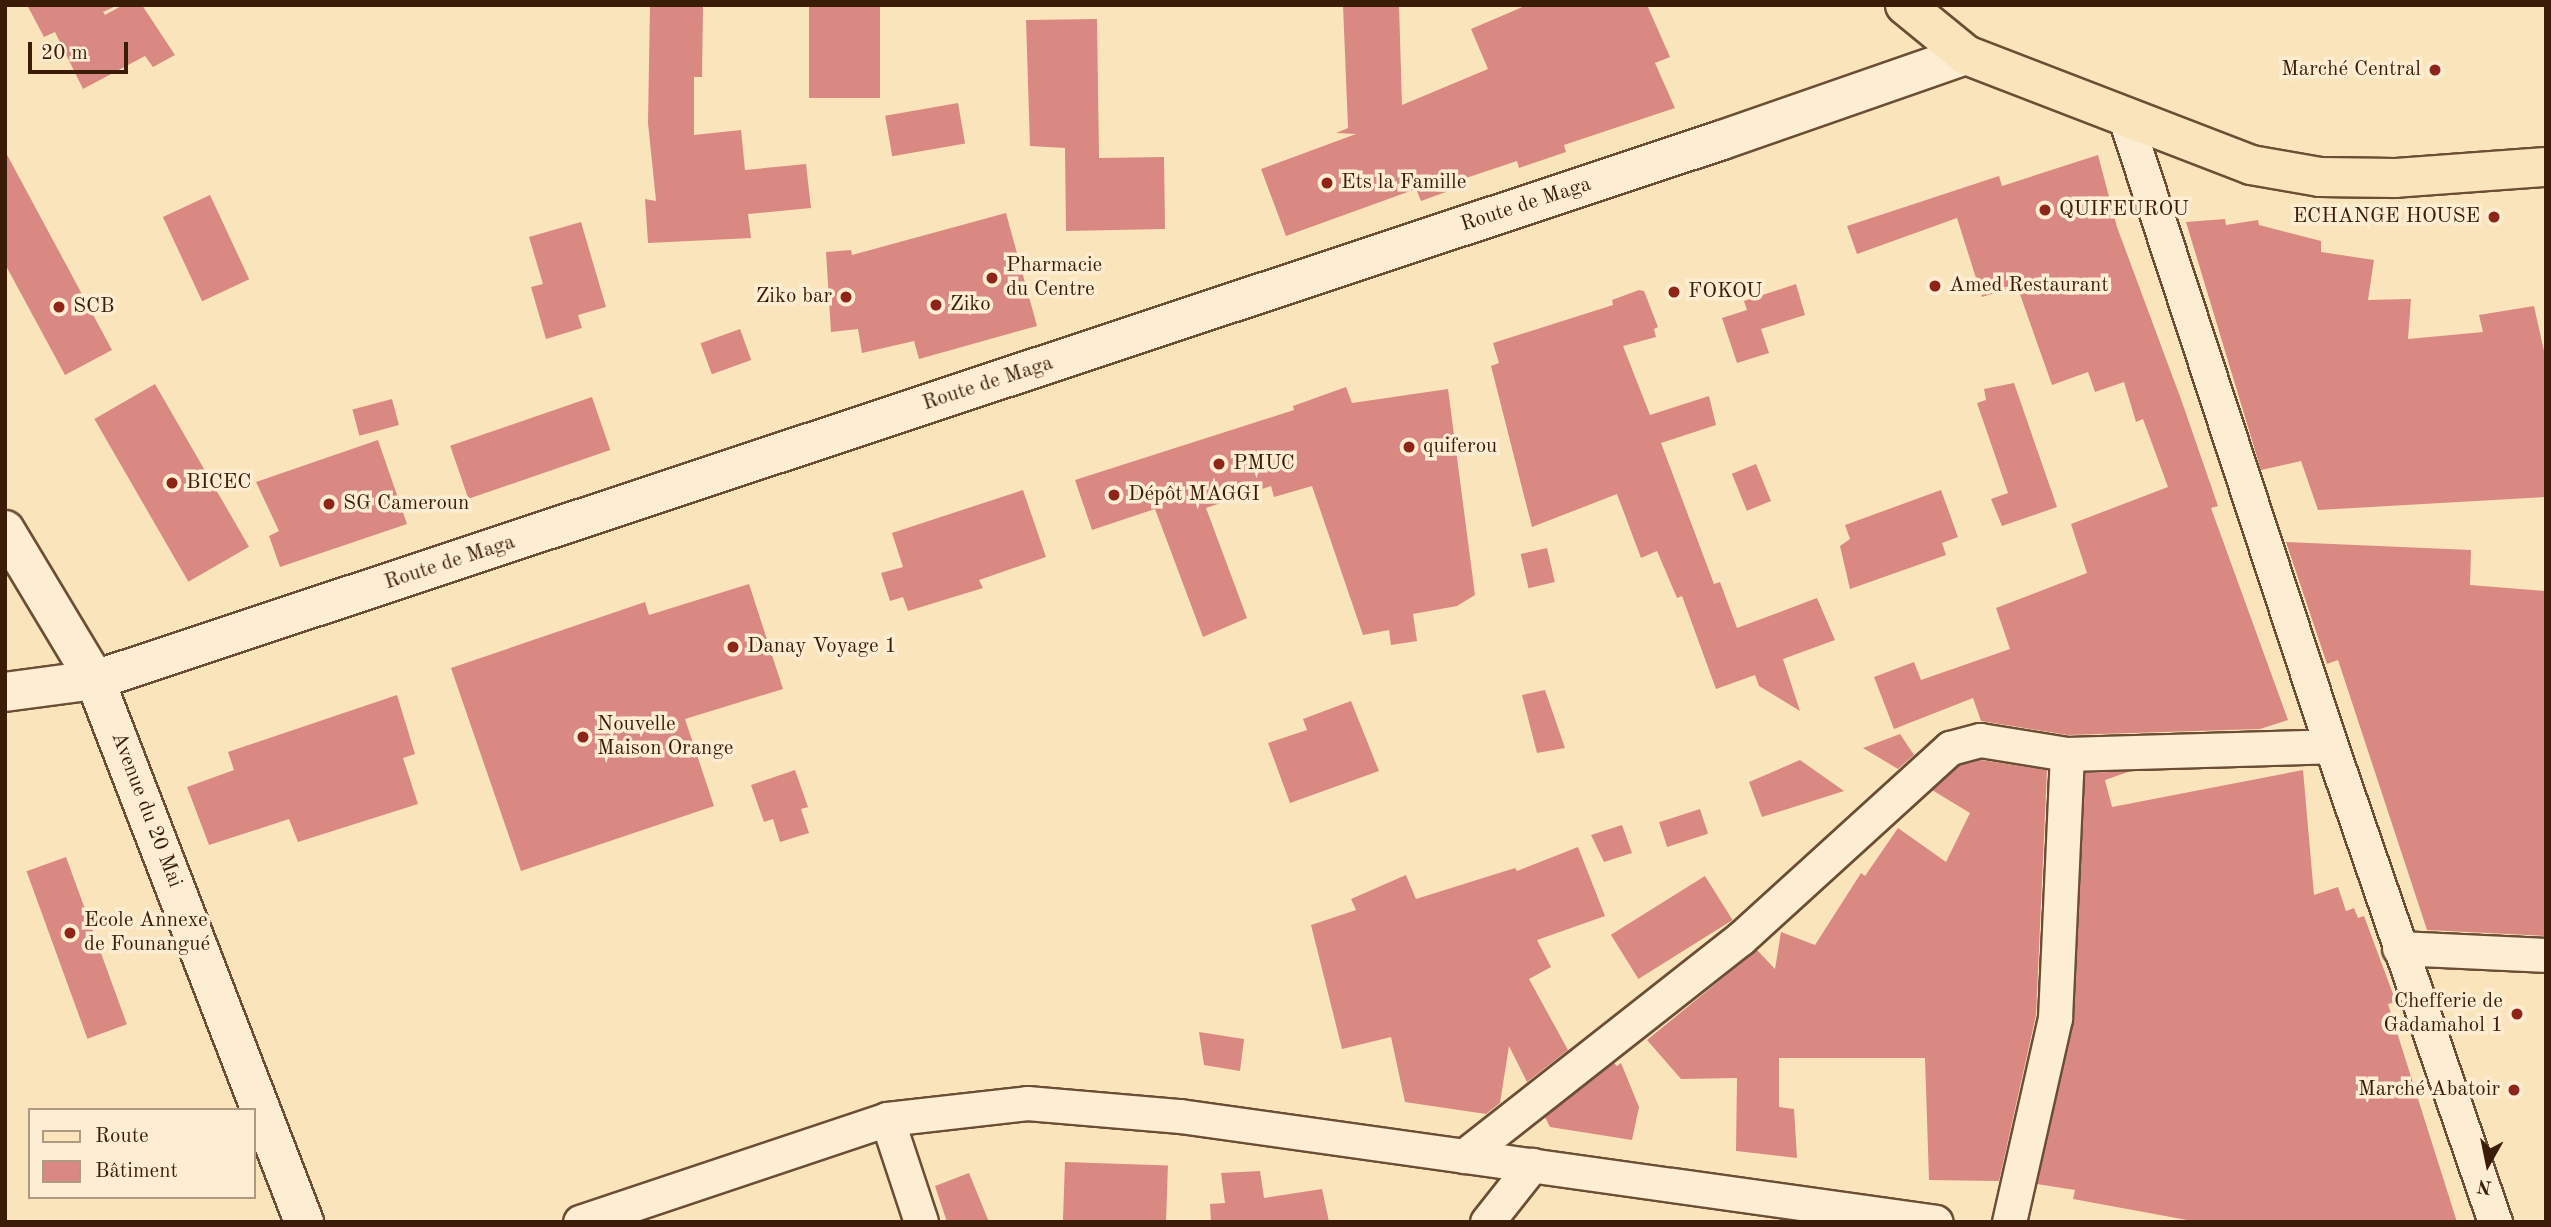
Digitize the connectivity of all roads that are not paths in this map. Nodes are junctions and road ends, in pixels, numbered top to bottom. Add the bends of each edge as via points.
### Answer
1 (1905, 5) edge
2 (1965, 55) junction
3 (2126, 121) junction
4 (2546, 167) edge
5 (5, 530) edge
6 (96, 680) junction
7 (5, 692) edge
8 (2331, 746) junction
9 (2067, 754) junction
10 (2399, 948) junction
11 (2546, 955) edge
12 (887, 1119) junction
13 (1464, 1156) junction
14 (1532, 1165) junction
15 (1767, 1210) edge
16 (304, 1222) edge
17 (580, 1222) edge
18 (921, 1222) edge
19 (1487, 1222) edge
20 (1936, 1222) edge
21 (2009, 1222) edge
22 (2496, 1222) edge

1 - 2 main road
2 - 3 main road
2 - 6 main road, Route de Maga via 1696,149
3 - 4 main road via 2250,165 2320,177 2395,178
3 - 8 street
5 - 6 main road, Avenue du 20 Mai
6 - 7 main road, Route de Maga
6 - 16 main road, Avenue du 20 Mai
8 - 9 street
8 - 10 street
9 - 13 street via 1980,740 1950,748 1740,939
9 - 21 street via 2055,1018
10 - 11 street
10 - 22 street
12 - 13 street via 1027,1103 1180,1116
12 - 17 street
12 - 18 street
13 - 14 street
14 - 15 street
14 - 19 street
15 - 20 street

